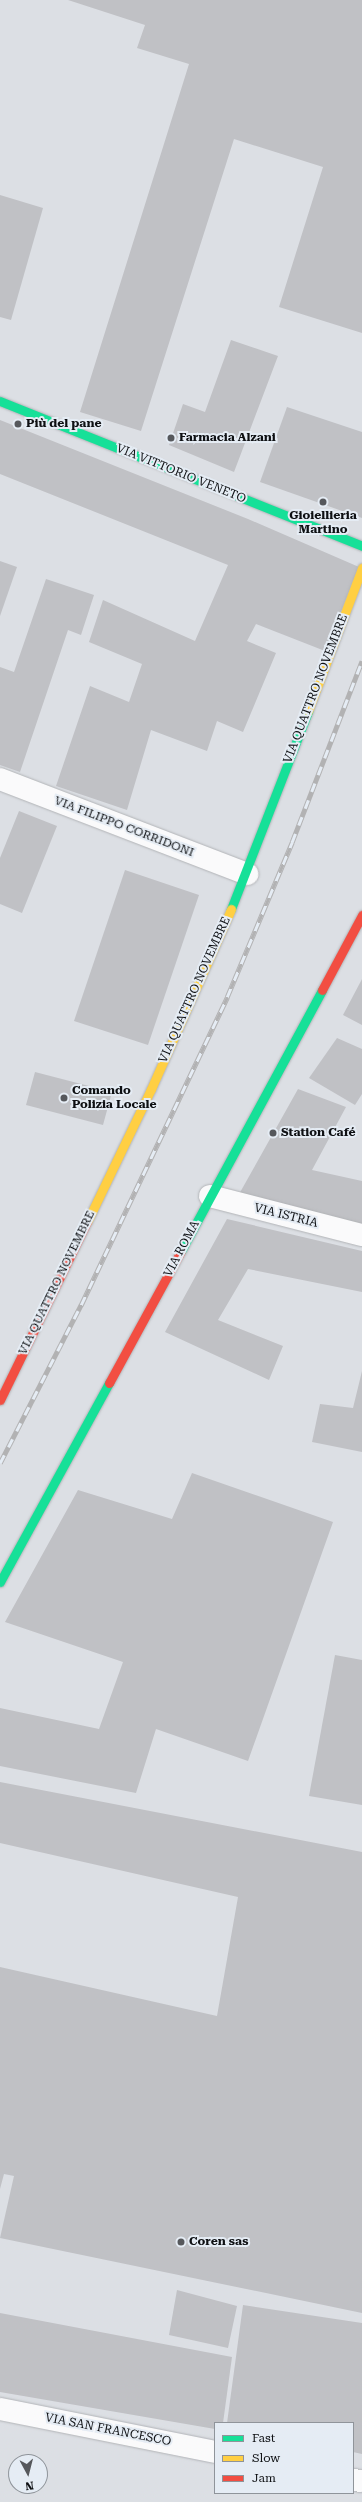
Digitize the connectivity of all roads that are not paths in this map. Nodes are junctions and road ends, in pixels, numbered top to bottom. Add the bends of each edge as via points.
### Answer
1 (0, 401) edge
2 (362, 546) edge
3 (362, 568) edge
4 (0, 779) edge
5 (247, 874) junction
6 (362, 914) edge
7 (210, 1196) junction
8 (362, 1235) edge
9 (0, 1400) edge
10 (0, 1582) edge
11 (0, 2409) edge
12 (214, 2452) edge

1 - 2 street, VIA VITTORIO VENETO
3 - 5 street, VIA QUATTRO NOVEMBRE
4 - 5 street, VIA FILIPPO CORRIDONI
5 - 9 street, VIA QUATTRO NOVEMBRE via 151,1089
6 - 7 street, VIA ROMA
7 - 8 street, VIA ISTRIA
7 - 10 street, VIA ROMA
11 - 12 street, VIA SAN FRANCESCO

